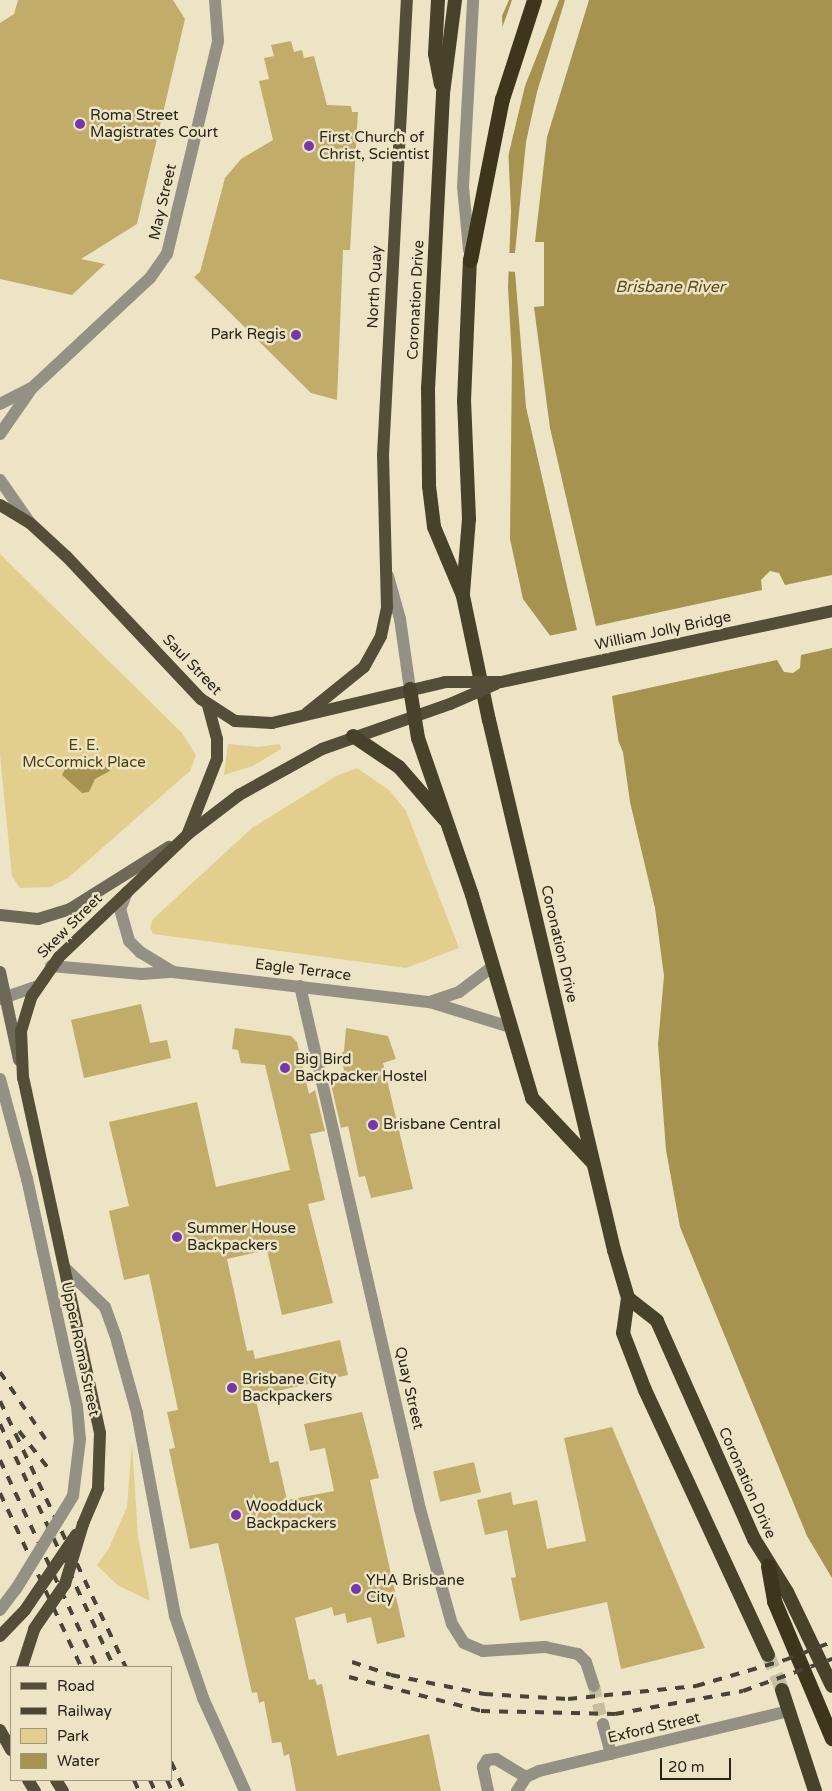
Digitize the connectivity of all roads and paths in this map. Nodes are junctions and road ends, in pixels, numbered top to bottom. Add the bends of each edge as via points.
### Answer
1 (215, 0) edge
2 (407, 0) edge
3 (438, 0) edge
4 (454, 0) edge
5 (473, 0) edge
6 (534, 0) edge
7 (443, 94) junction
8 (470, 260) junction
9 (32, 388) junction
10 (0, 404) edge
11 (0, 434) edge
12 (0, 480) edge
13 (0, 505) edge
14 (30, 523) junction
15 (387, 575) junction
16 (463, 596) junction
17 (832, 611) edge
18 (501, 682) junction
19 (410, 688) junction
20 (208, 705) junction
21 (307, 713) junction
22 (413, 714) junction
23 (353, 736) junction
24 (446, 822) junction
25 (185, 837) junction
26 (127, 892) junction
27 (0, 915) edge
28 (51, 966) junction
29 (492, 967) junction
30 (173, 972) junction
31 (0, 973) edge
32 (37, 986) junction
33 (300, 986) junction
34 (2, 998) edge
35 (430, 1002) junction
36 (510, 1027) junction
37 (0, 1079) edge
38 (24, 1087) junction
39 (594, 1164) junction
40 (66, 1269) junction
41 (628, 1298) junction
42 (83, 1524) junction
43 (768, 1566) junction
44 (0, 1610) edge
45 (0, 1636) edge
46 (768, 1655) tunnel mouth
47 (22, 1666) edge
48 (594, 1686) tunnel mouth
49 (832, 1686) edge
50 (782, 1690) tunnel mouth
51 (789, 1711) junction
52 (604, 1724) tunnel mouth
53 (0, 1730) edge
54 (832, 1738) edge
55 (10, 1748) edge
56 (611, 1754) junction
57 (526, 1777) junction
58 (245, 1791) edge
59 (488, 1791) edge
60 (517, 1791) edge
61 (815, 1791) edge

1 - 9 street, May Street via 218,41 167,254 150,278
2 - 15 main road, North Quay via 384,439
3 - 7 highway via 435,54
4 - 7 highway, Coronation Drive
5 - 8 street via 463,187
6 - 8 highway via 502,99 480,194
7 - 16 highway, Coronation Drive via 428,387 429,486 434,527
8 - 16 highway, Coronation Drive via 464,401 469,519
9 - 10 street, May Street
9 - 11 street, May Street
12 - 14 street
13 - 14 main road, Saul Street
14 - 20 main road, Saul Street
15 - 19 street, North Quay via 396,603
15 - 21 main road, North Quay via 386,617 373,653 350,681
16 - 39 highway, Coronation Drive via 473,654
17 - 18 main road, William Jolly Bridge
18 - 19 main road, William Jolly Bridge, bridge via 445,682
18 - 22 main road, William Jolly Bridge, bridge via 450,704
19 - 21 main road, Saul Street
19 - 22 highway
20 - 21 main road, Saul Street via 236,721 259,725
20 - 25 main road via 217,739 217,760
22 - 23 main road, Skew Street
22 - 24 highway
23 - 24 highway via 399,767
23 - 25 main road, Skew Street via 256,783
24 - 29 highway
25 - 26 main road, Skew Street
25 - 27 main road, Skew Street via 70,910 38,919
26 - 28 main road, Skew Street
26 - 30 street, Eagle Terrace via 120,912 129,941
28 - 30 street, Eagle Terrace via 142,974
28 - 32 main road, Skew Street
29 - 35 street, Eagle Terrace via 459,992
29 - 36 highway
30 - 33 street, Eagle Terrace
31 - 34 main road, Upper Roma Street
32 - 34 street
32 - 38 main road, Skew Street via 21,1030
33 - 35 street, Eagle Terrace
33 - 48 street, Quay Street via 420,1509 452,1624 464,1643 483,1652 546,1647 578,1654 586,1662
34 - 38 main road, Upper Roma Street
35 - 36 street, Eagle Terrace
36 - 39 highway via 532,1098
37 - 44 street, Upper Roma Street, bridge via 27,1179 76,1406 80,1456 73,1496
38 - 40 main road, Upper Roma Street
39 - 41 highway, Coronation Drive
40 - 42 main road, Upper Roma Street via 94,1391 102,1451 98,1488
40 - 58 street, Upper Roma Street via 105,1307 115,1334 137,1413 177,1624 203,1698
41 - 43 highway, Coronation Drive via 657,1321
41 - 46 highway, Coronation Drive via 623,1333
42 - 45 main road, Upper Roma Street, bridge via 25,1610
42 - 47 main road, bridge via 65,1584 34,1629
43 - 49 highway, Coronation Drive via 787,1592
43 - 54 highway via 774,1601
50 - 51 highway
51 - 56 street, Exford Street
51 - 61 highway
52 - 56 street
53 - 55 main road
56 - 57 street, Exford Street
57 - 59 street via 496,1759 487,1760 484,1766
57 - 60 street

